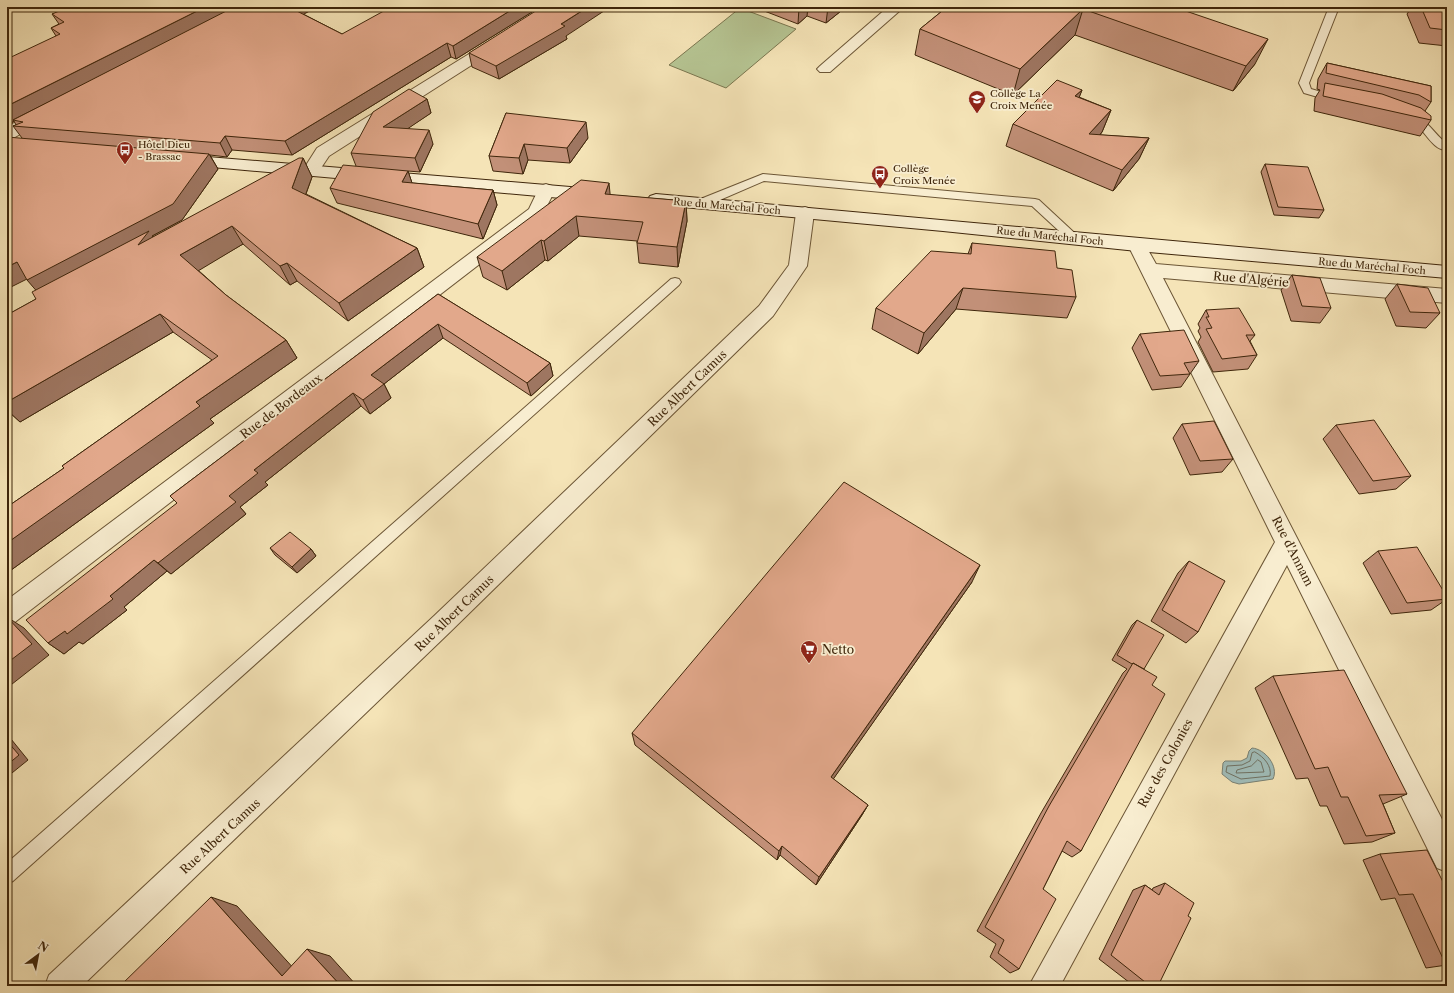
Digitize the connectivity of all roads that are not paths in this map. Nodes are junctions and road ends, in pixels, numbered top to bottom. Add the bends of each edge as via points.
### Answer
1 (897, 7) edge
2 (1334, 7) edge
3 (506, 37) edge
4 (825, 70) dead end
5 (1344, 101) edge
6 (55, 108) edge
7 (1403, 114) edge
8 (7, 136) edge
9 (1445, 147) dead end
10 (167, 158) edge
11 (276, 167) junction
12 (311, 170) junction
13 (260, 186) edge
14 (546, 190) junction
15 (609, 196) edge
16 (640, 198) edge
17 (702, 203) junction
18 (805, 213) junction
19 (1076, 239) junction
20 (1138, 246) junction
21 (1150, 270) junction
22 (1447, 272) edge
23 (675, 282) dead end
24 (1447, 296) edge
25 (1288, 541) junction
26 (7, 614) edge
27 (1447, 858) edge
28 (7, 874) edge
29 (60, 986) edge
30 (1044, 986) edge

1 - 4 street
2 - 5 lane via 1304,83 1307,91
3 - 12 street via 323,152
6 - 8 street via 20,126
7 - 9 lane via 1416,119
10 - 11 street
11 - 12 street
11 - 13 street
12 - 14 street
14 - 15 street
14 - 26 street, Rue de Bordeaux via 536,212
16 - 17 street, Rue du Maréchal Foch
17 - 18 street, Rue du Maréchal Foch
17 - 19 lane via 763,177 1028,202 1035,203
18 - 19 street, Rue du Maréchal Foch
18 - 29 street, Rue Albert Camus via 798,266 766,311 431,635
19 - 20 street, Rue du Maréchal Foch
20 - 21 street, Rue d'Annam
20 - 22 street, Rue du Maréchal Foch
21 - 24 street, Rue d'Algérie
21 - 25 street, Rue d'Annam
23 - 28 lane
25 - 27 street, Rue d'Annam
25 - 30 street, Rue des Colonies

